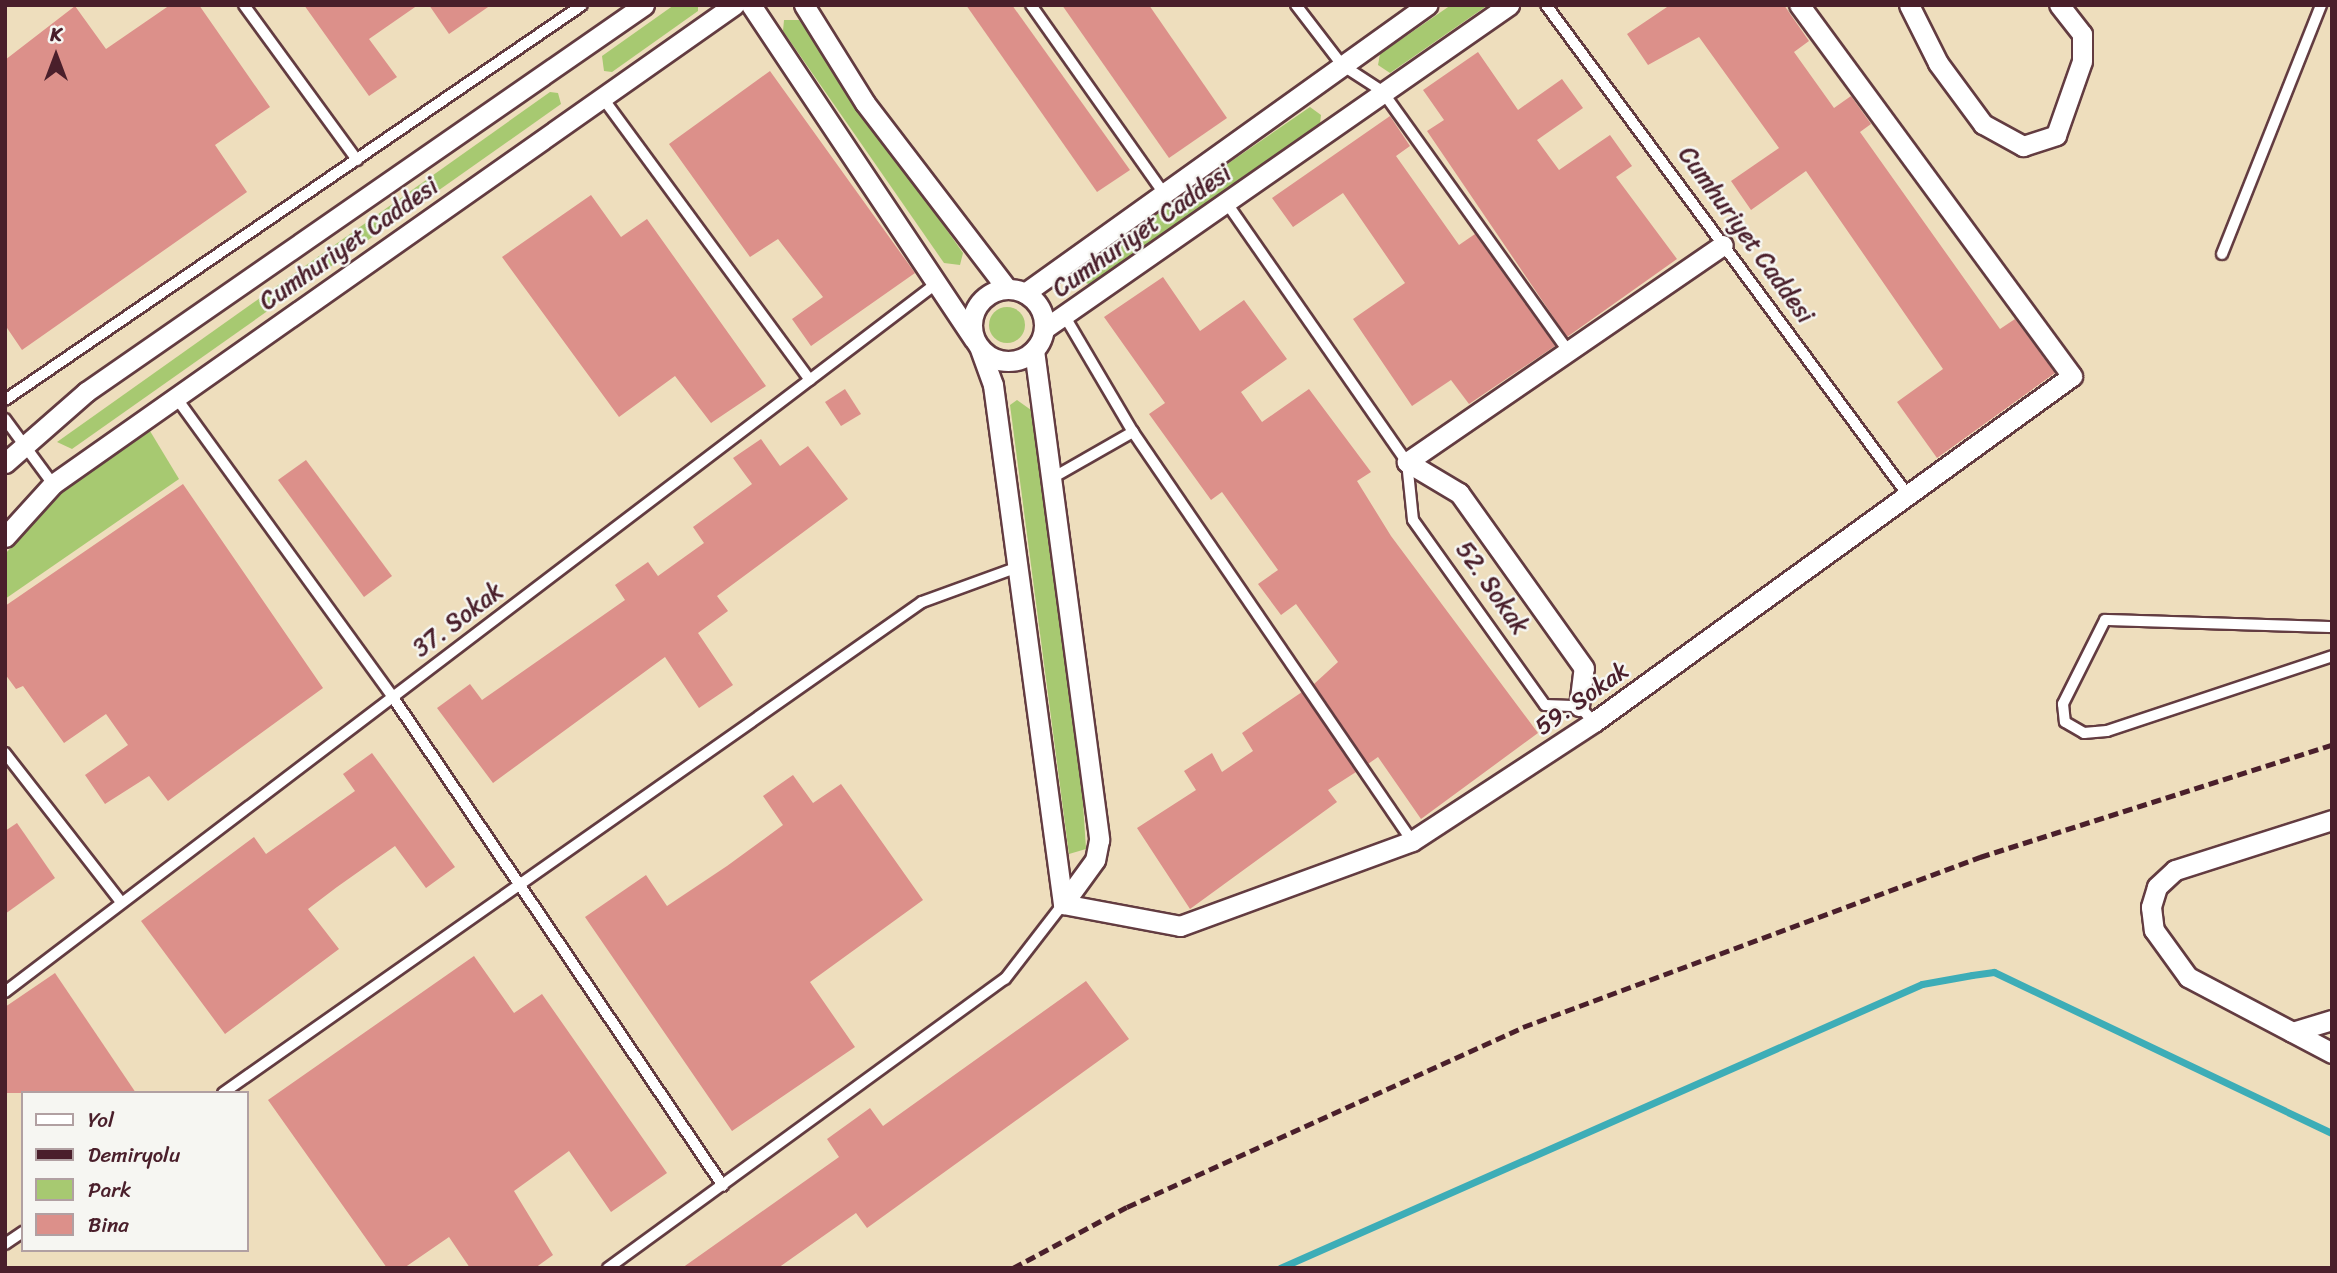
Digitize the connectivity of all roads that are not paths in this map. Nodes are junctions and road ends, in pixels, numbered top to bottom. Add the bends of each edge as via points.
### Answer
1 (244, 5) edge
2 (582, 5) edge
3 (644, 5) edge
4 (734, 5) edge
5 (751, 5) edge
6 (804, 5) edge
7 (1031, 5) edge
8 (1296, 5) edge
9 (1427, 5) edge
10 (1509, 5) edge
11 (1546, 5) edge
12 (1799, 5) edge
13 (1909, 5) edge
14 (2059, 5) edge
15 (2321, 5) edge
16 (1342, 65) junction
17 (1382, 91) junction
18 (599, 94) junction
19 (356, 160) junction
20 (1162, 191) junction
21 (1226, 202) junction
22 (1723, 245) junction
23 (2222, 254) dead end
24 (938, 283) junction
25 (1016, 291) junction
26 (1064, 315) junction
27 (1044, 328) junction
28 (977, 344) junction
29 (1034, 351) junction
30 (1568, 351) junction
31 (810, 380) junction
32 (175, 396) junction
33 (5, 400) edge
34 (5, 419) edge
35 (1133, 432) junction
36 (22, 444) junction
37 (1407, 461) junction
38 (5, 463) edge
39 (1054, 478) junction
40 (52, 484) junction
41 (1907, 494) junction
42 (5, 537) edge
43 (1018, 567) junction
44 (2332, 627) edge
45 (2332, 656) edge
46 (392, 696) junction
47 (1579, 706) junction
48 (1594, 722) junction
49 (5, 752) edge
50 (2332, 820) edge
51 (1412, 841) junction
52 (518, 889) junction
53 (121, 902) junction
54 (1063, 904) junction
55 (5, 992) edge
56 (2332, 1020) edge
57 (2292, 1032) junction
58 (2332, 1053) edge
59 (226, 1091) edge
60 (723, 1186) junction
61 (21, 1233) edge
62 (5, 1244) edge
63 (608, 1268) edge

1 - 19 lane
2 - 19 lane
3 - 36 street, Cumhuriyet Caddesi via 86,392
4 - 18 street, Cumhuriyet Caddesi
5 - 24 street
6 - 25 street via 865,103
7 - 20 lane, Cumhuriyet Caddesi
8 - 16 lane
9 - 16 street, Cumhuriyet Caddesi
10 - 17 street, Cumhuriyet Caddesi
11 - 22 lane, Cumhuriyet Caddesi
12 - 41 street, 59. Sokak via 2073,376
13 - 14 street via 1938,62 1983,124 2023,146 2056,135 2082,61 2082,34
15 - 23 lane
16 - 17 lane
16 - 20 street, Cumhuriyet Caddesi
17 - 21 street, Cumhuriyet Caddesi
17 - 30 lane
18 - 31 lane
18 - 32 street, Cumhuriyet Caddesi
19 - 33 lane
20 - 25 street, Cumhuriyet Caddesi
21 - 26 street, Cumhuriyet Caddesi
21 - 37 lane, 52. Sokak
22 - 30 street
22 - 41 lane, Cumhuriyet Caddesi
24 - 28 street
24 - 31 lane, 37. Sokak
25 - 27 street via 1039,305
25 - 28 street via 977,305
26 - 27 street, Cumhuriyet Caddesi
26 - 35 lane
27 - 29 street
28 - 29 street via 1012,361
28 - 43 street via 993,385
29 - 39 street
30 - 37 street
31 - 46 lane, 37. Sokak
32 - 40 street, Cumhuriyet Caddesi
32 - 46 lane
34 - 36 lane
35 - 39 lane
35 - 51 lane
36 - 38 street, Cumhuriyet Caddesi
36 - 40 lane
37 - 47 street, 52. Sokak via 1459,493 1584,668
37 - 47 lane, 52. Sokak via 1413,520 1545,705
39 - 54 street via 1099,840 1095,860
40 - 42 street, Cumhuriyet Caddesi
41 - 48 street, 59. Sokak
43 - 52 lane via 922,602
43 - 54 street
44 - 45 lane via 2105,620 2063,704 2065,722 2084,733 2107,731
46 - 52 lane
46 - 53 lane, 37. Sokak
47 - 48 lane
48 - 51 street, 59. Sokak
49 - 53 lane
50 - 57 street via 2175,870 2157,887 2151,907 2154,930 2188,977
51 - 54 street, 59. Sokak via 1180,926
52 - 59 lane
52 - 60 lane
53 - 55 lane, 37. Sokak
54 - 60 lane via 1005,979
56 - 57 street
57 - 58 street
60 - 63 lane
61 - 62 lane

